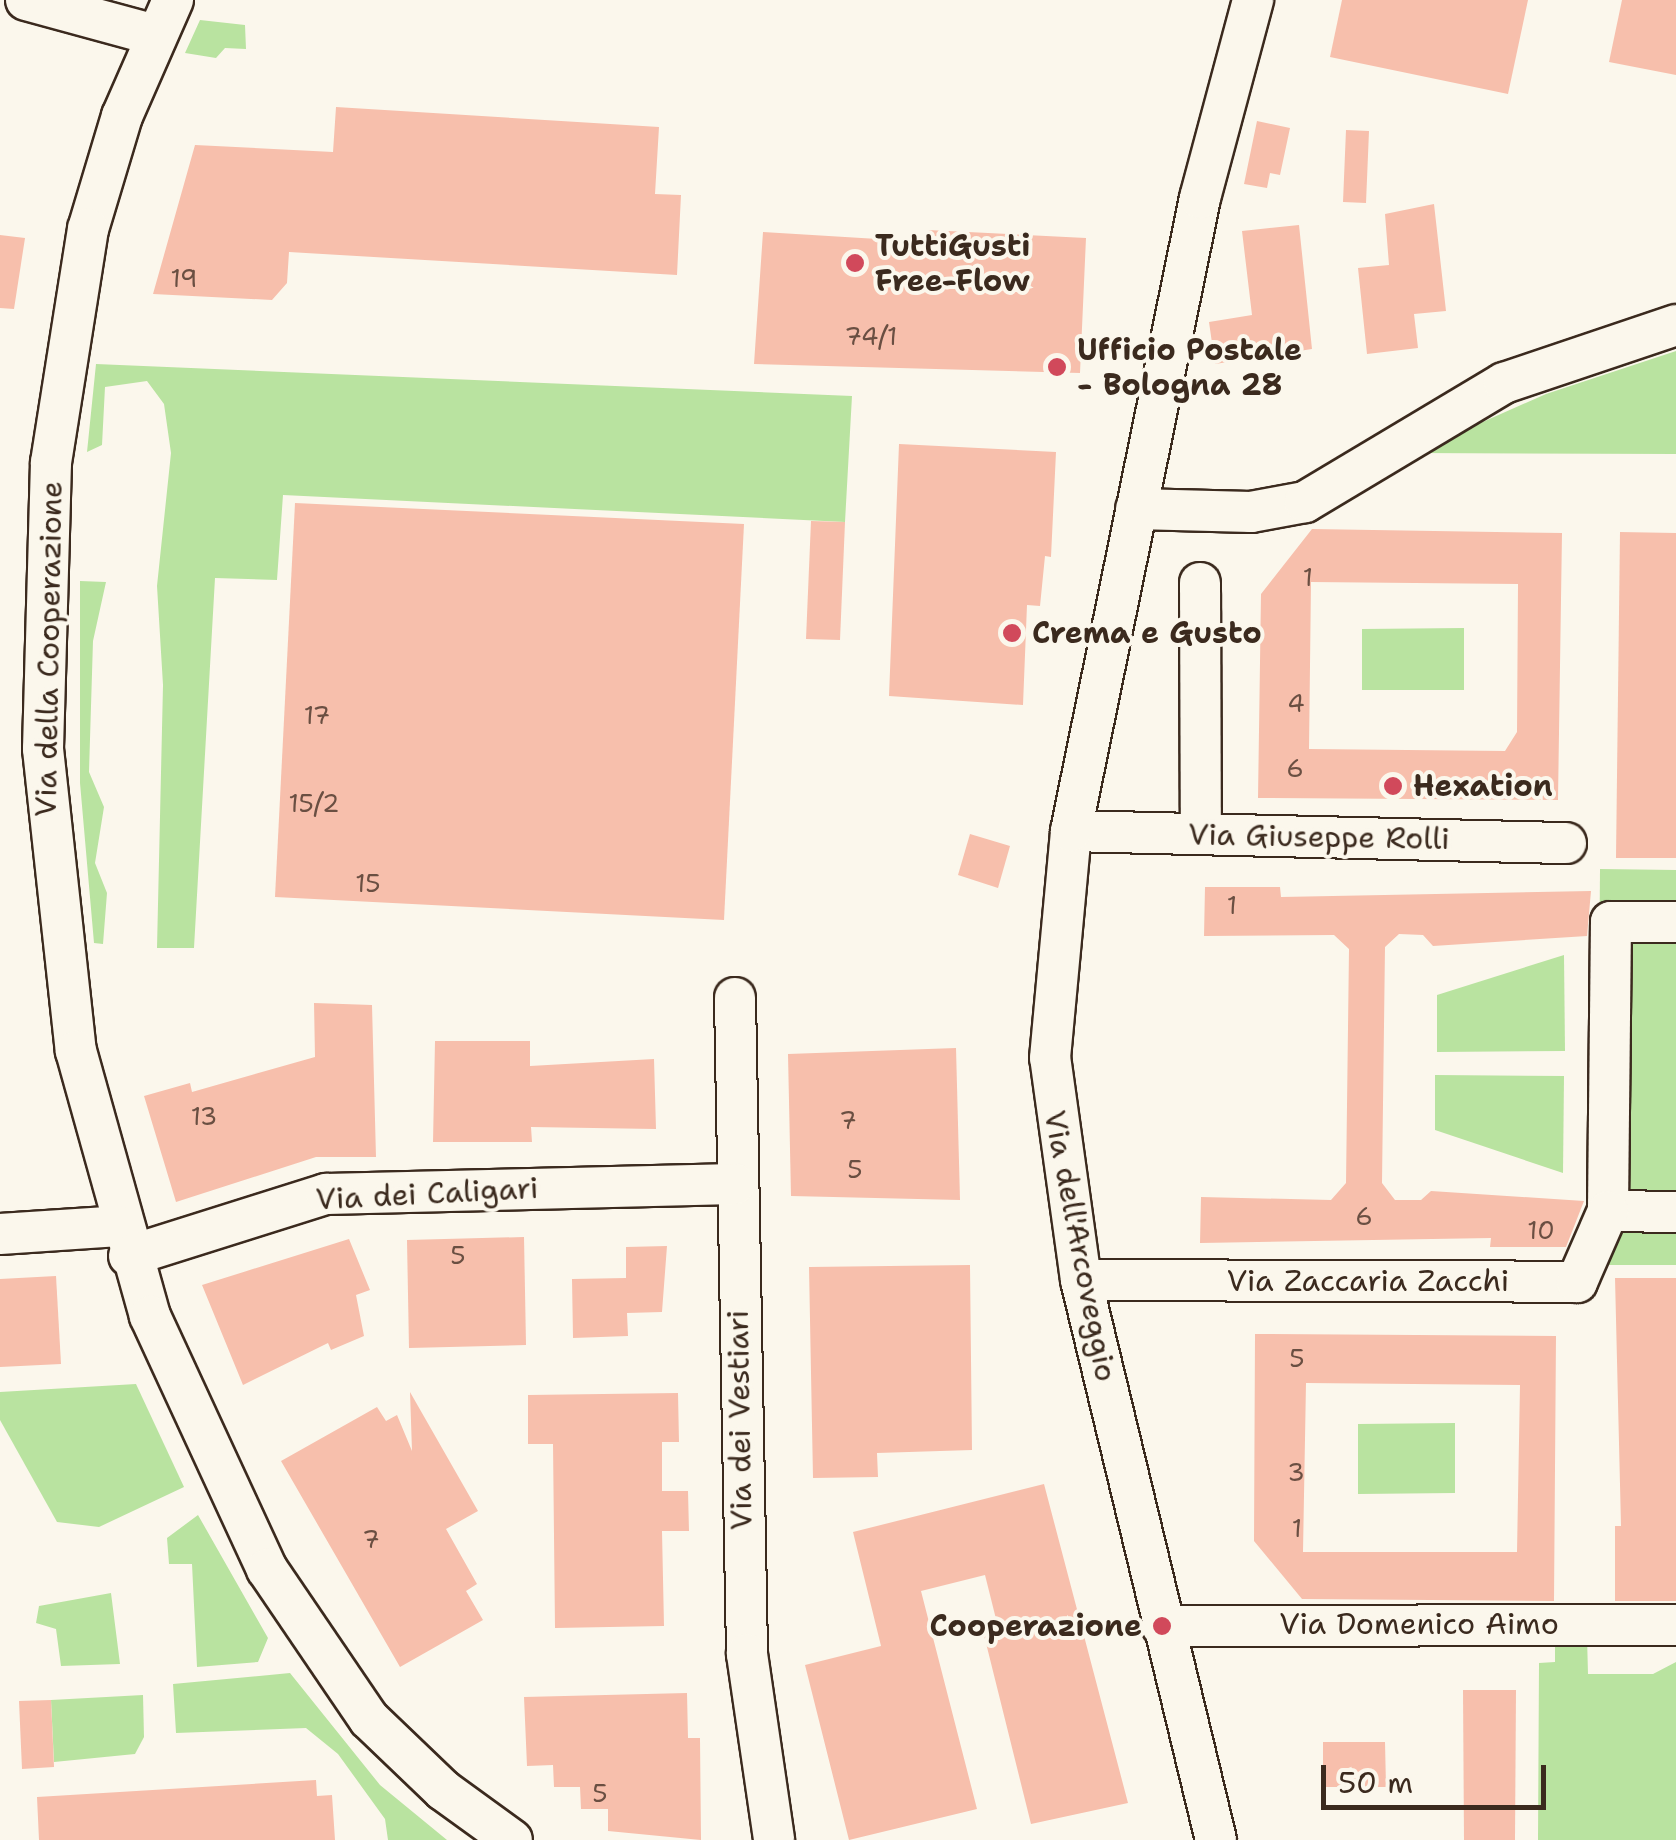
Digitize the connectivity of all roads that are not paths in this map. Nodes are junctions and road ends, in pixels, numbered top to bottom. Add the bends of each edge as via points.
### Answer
1 (26, 0) edge
2 (1253, 0) edge
3 (164, 18) edge
4 (1676, 325) edge
5 (1136, 508) junction
6 (1200, 584) dead end
7 (1071, 831) junction
8 (1200, 834) junction
9 (1566, 843) dead end
10 (1676, 922) edge
11 (735, 998) dead end
12 (735, 1184) junction
13 (1608, 1210) junction
14 (1676, 1212) edge
15 (0, 1234) edge
16 (124, 1241) junction
17 (1080, 1280) junction
18 (1676, 1625) edge
19 (1162, 1626) junction
20 (512, 1840) edge
21 (774, 1840) edge
22 (1216, 1840) edge

1 - 3 street
2 - 5 street, Via dell'Arcoveggio via 1200,198
3 - 16 street, Via della Cooperazione via 110,148 69,319 44,620 44,786 60,949
4 - 5 street via 1504,383 1304,502 1251,512
5 - 7 street, Via dell'Arcoveggio
6 - 8 street
7 - 8 street, Via Giuseppe Rolli
7 - 17 street, Via dell'Arcoveggio via 1050,1058
8 - 9 street, Via Giuseppe Rolli
10 - 13 street via 1611,922
11 - 12 street, Via dei Vestiari
12 - 16 street, Via dei Caligari via 326,1194
12 - 21 street, Via dei Vestiari via 748,1681
13 - 14 street
13 - 17 street, Via Zaccaria Zacchi via 1576,1282
15 - 16 street, Via dei Caligari
16 - 20 street, Via della Cooperazione via 211,1459 310,1640 396,1747
17 - 19 street, Via dell'Arcoveggio
18 - 19 street, Via Domenico Aimo
19 - 22 street, Via dell'Arcoveggio

